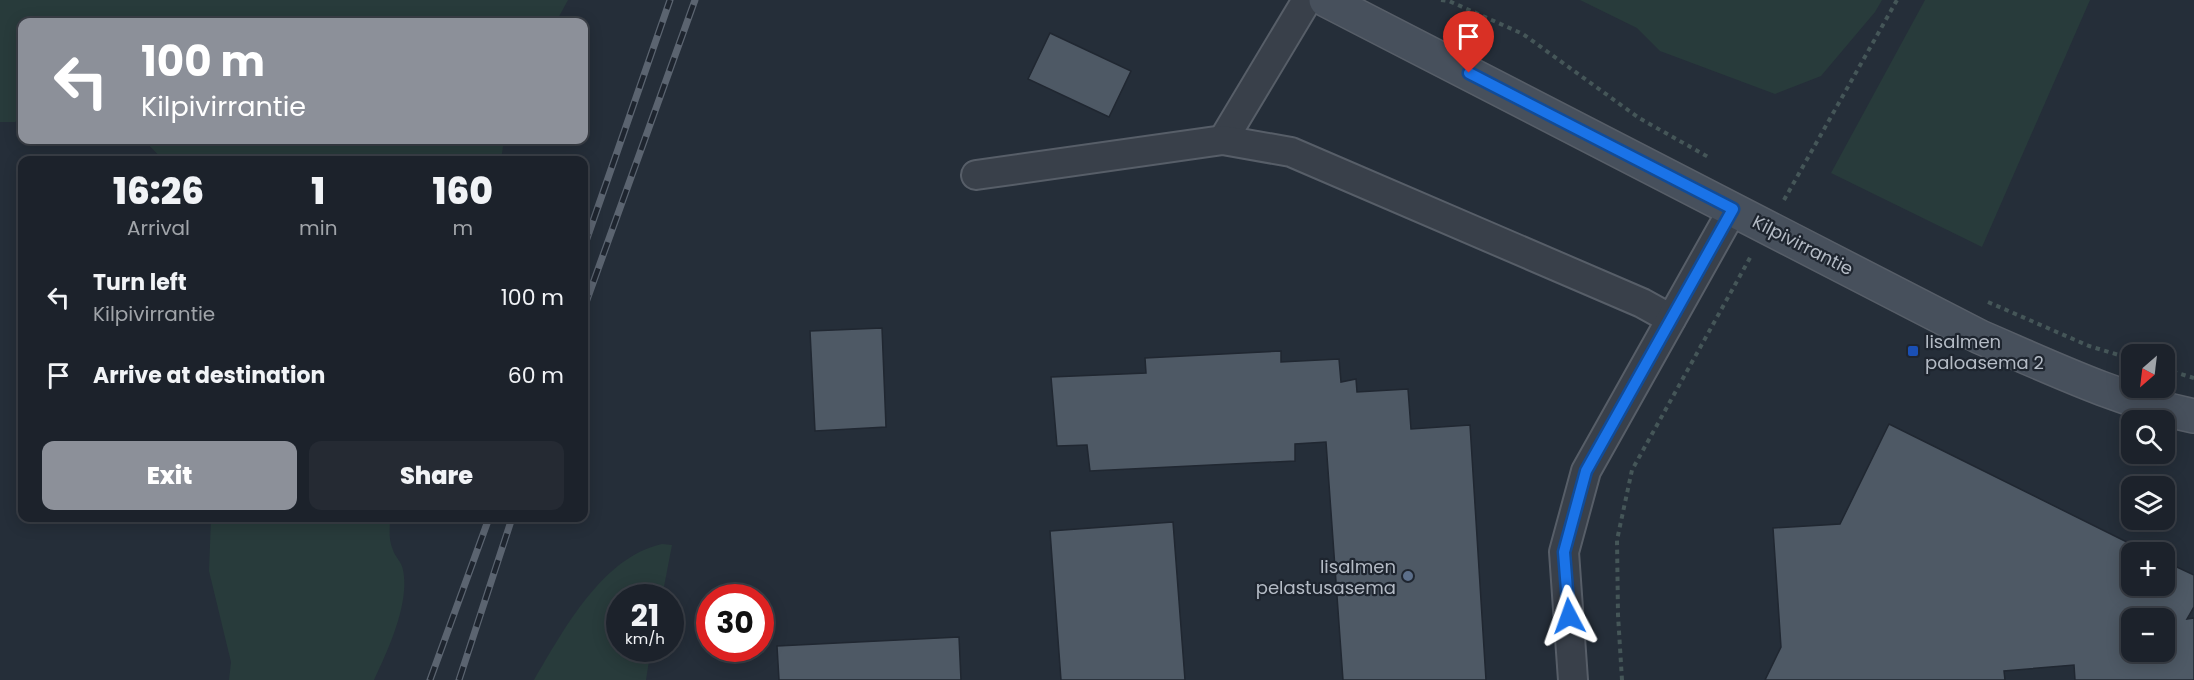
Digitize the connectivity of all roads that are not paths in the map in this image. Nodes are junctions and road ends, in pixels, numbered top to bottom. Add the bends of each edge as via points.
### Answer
1 (1307, 0) edge
2 (1326, 0) edge
3 (1223, 140) junction
4 (976, 175) dead end
5 (1733, 209) junction
6 (1671, 319) junction
7 (2159, 409) junction
8 (2194, 416) edge
9 (2194, 429) edge
10 (1573, 680) edge

1 - 3 street
2 - 5 street, Kilpivirrantie
3 - 4 street
3 - 6 street via 1291,152
5 - 6 street
5 - 7 street, Kilpivirrantie via 1980,337
6 - 10 street via 1586,471 1564,552
7 - 8 street, Kilpivirrantie
7 - 9 street, Kilpivirrantie

